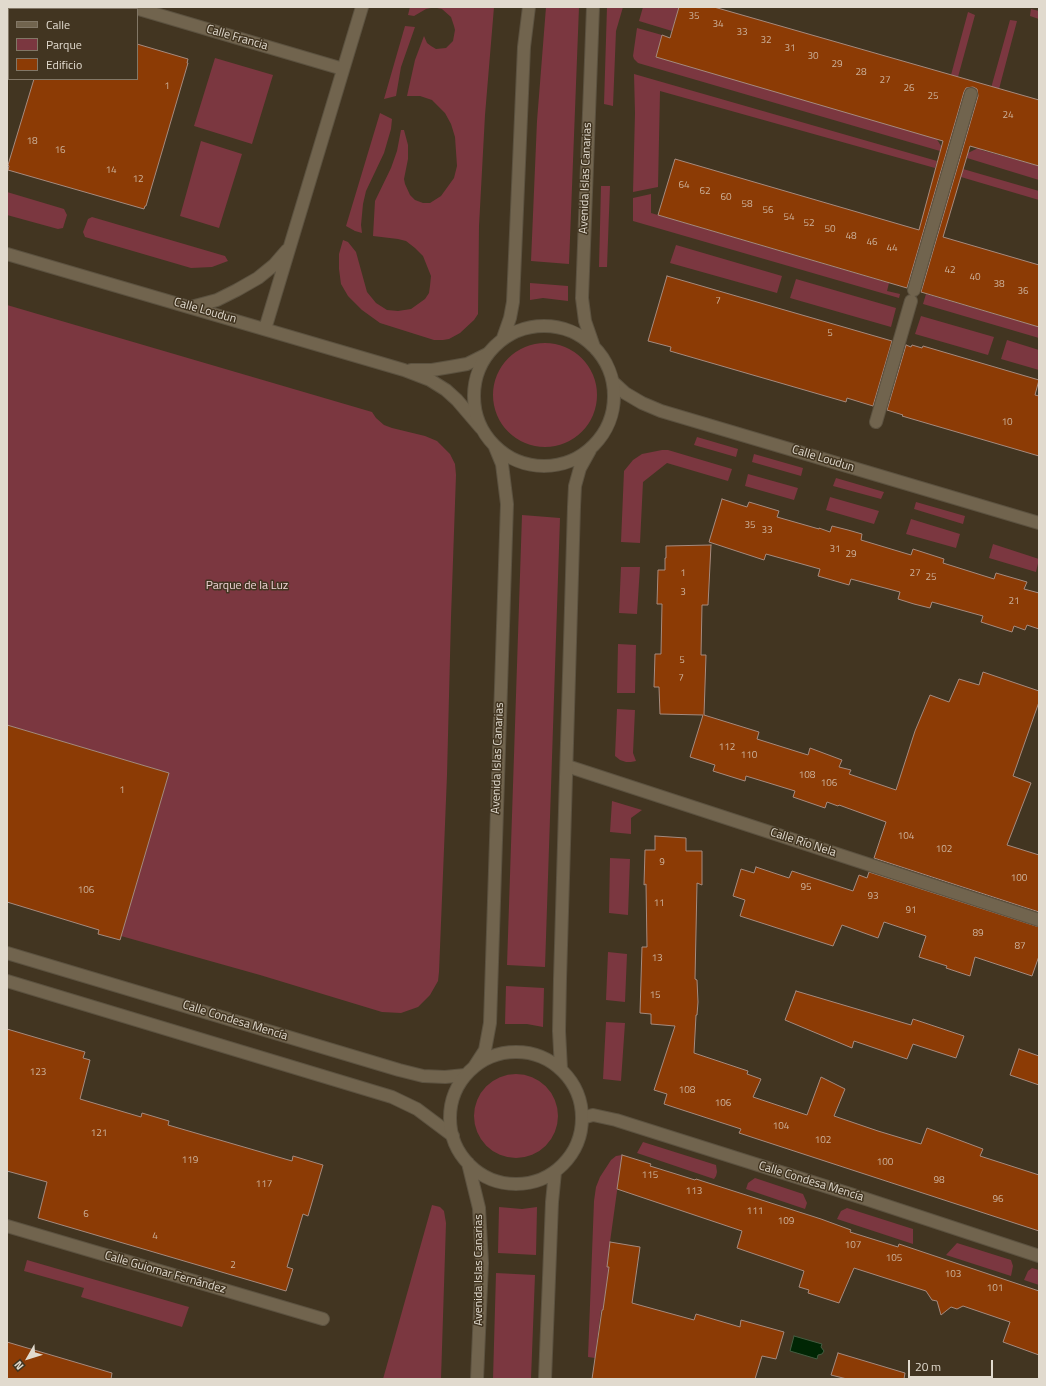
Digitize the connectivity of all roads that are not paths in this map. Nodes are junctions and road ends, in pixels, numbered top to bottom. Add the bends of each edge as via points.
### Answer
1 (362, 7) edge
2 (529, 7) edge
3 (593, 7) edge
4 (138, 9) edge
5 (343, 69) junction
6 (971, 94) dead end
7 (290, 247) junction
8 (7, 254) edge
9 (191, 307) junction
10 (265, 329) junction
11 (503, 338) junction
12 (594, 347) junction
13 (487, 354) junction
14 (404, 370) junction
15 (612, 382) junction
16 (876, 422) dead end
17 (481, 428) junction
18 (495, 447) junction
19 (590, 450) junction
20 (1039, 523) edge
21 (567, 766) junction
22 (1039, 920) edge
23 (7, 953) edge
24 (7, 981) edge
25 (561, 1069) junction
26 (470, 1071) junction
27 (582, 1118) junction
28 (453, 1136) junction
29 (468, 1163) junction
30 (555, 1172) junction
31 (7, 1226) edge
32 (1039, 1256) edge
33 (323, 1319) dead end
34 (478, 1379) edge
35 (545, 1379) edge

1 - 5 street
2 - 11 street via 524,47 513,294 510,318
3 - 12 street, Avenida Islas Canarias via 582,298
4 - 5 street, Calle Francia
5 - 7 street
6 - 16 street
7 - 9 street via 258,278 216,300
7 - 10 street
8 - 9 street, Calle Loudun
9 - 10 street, Calle Loudun
10 - 14 street, Calle Loudun
11 - 12 street via 521,330 540,326 560,328 578,335
11 - 13 street
12 - 15 street via 609,369
13 - 14 street, Calle Loudun via 467,364 450,368
13 - 17 street via 475,382 476,414
14 - 17 street, Calle Loudun via 430,380 446,390
15 - 19 street via 614,401 610,419 602,436
15 - 20 street, Calle Loudun via 625,393 660,411
17 - 18 street
18 - 19 street via 520,462 542,467 575,460
18 - 26 street, Avenida Islas Canarias via 502,464 507,504 490,1024 485,1050
19 - 21 street via 580,468 575,486
21 - 22 street, Calle Río Nela
21 - 25 street via 559,1024
23 - 26 street, Calle Condesa Mencía via 399,1070 423,1076 445,1077
24 - 28 street via 392,1097 417,1109
25 - 26 street via 541,1057 516,1051 493,1056
25 - 27 street via 576,1090
26 - 28 street via 455,1092 451,1107
27 - 30 street via 579,1140 568,1160
27 - 32 street, Calle Condesa Mencía via 593,1115 616,1120
28 - 29 street via 459,1151
29 - 30 street via 489,1178 510,1184 531,1182
29 - 34 street, Avenida Islas Canarias via 479,1208 482,1263
30 - 35 street
31 - 33 street, Calle Guiomar Fernández

